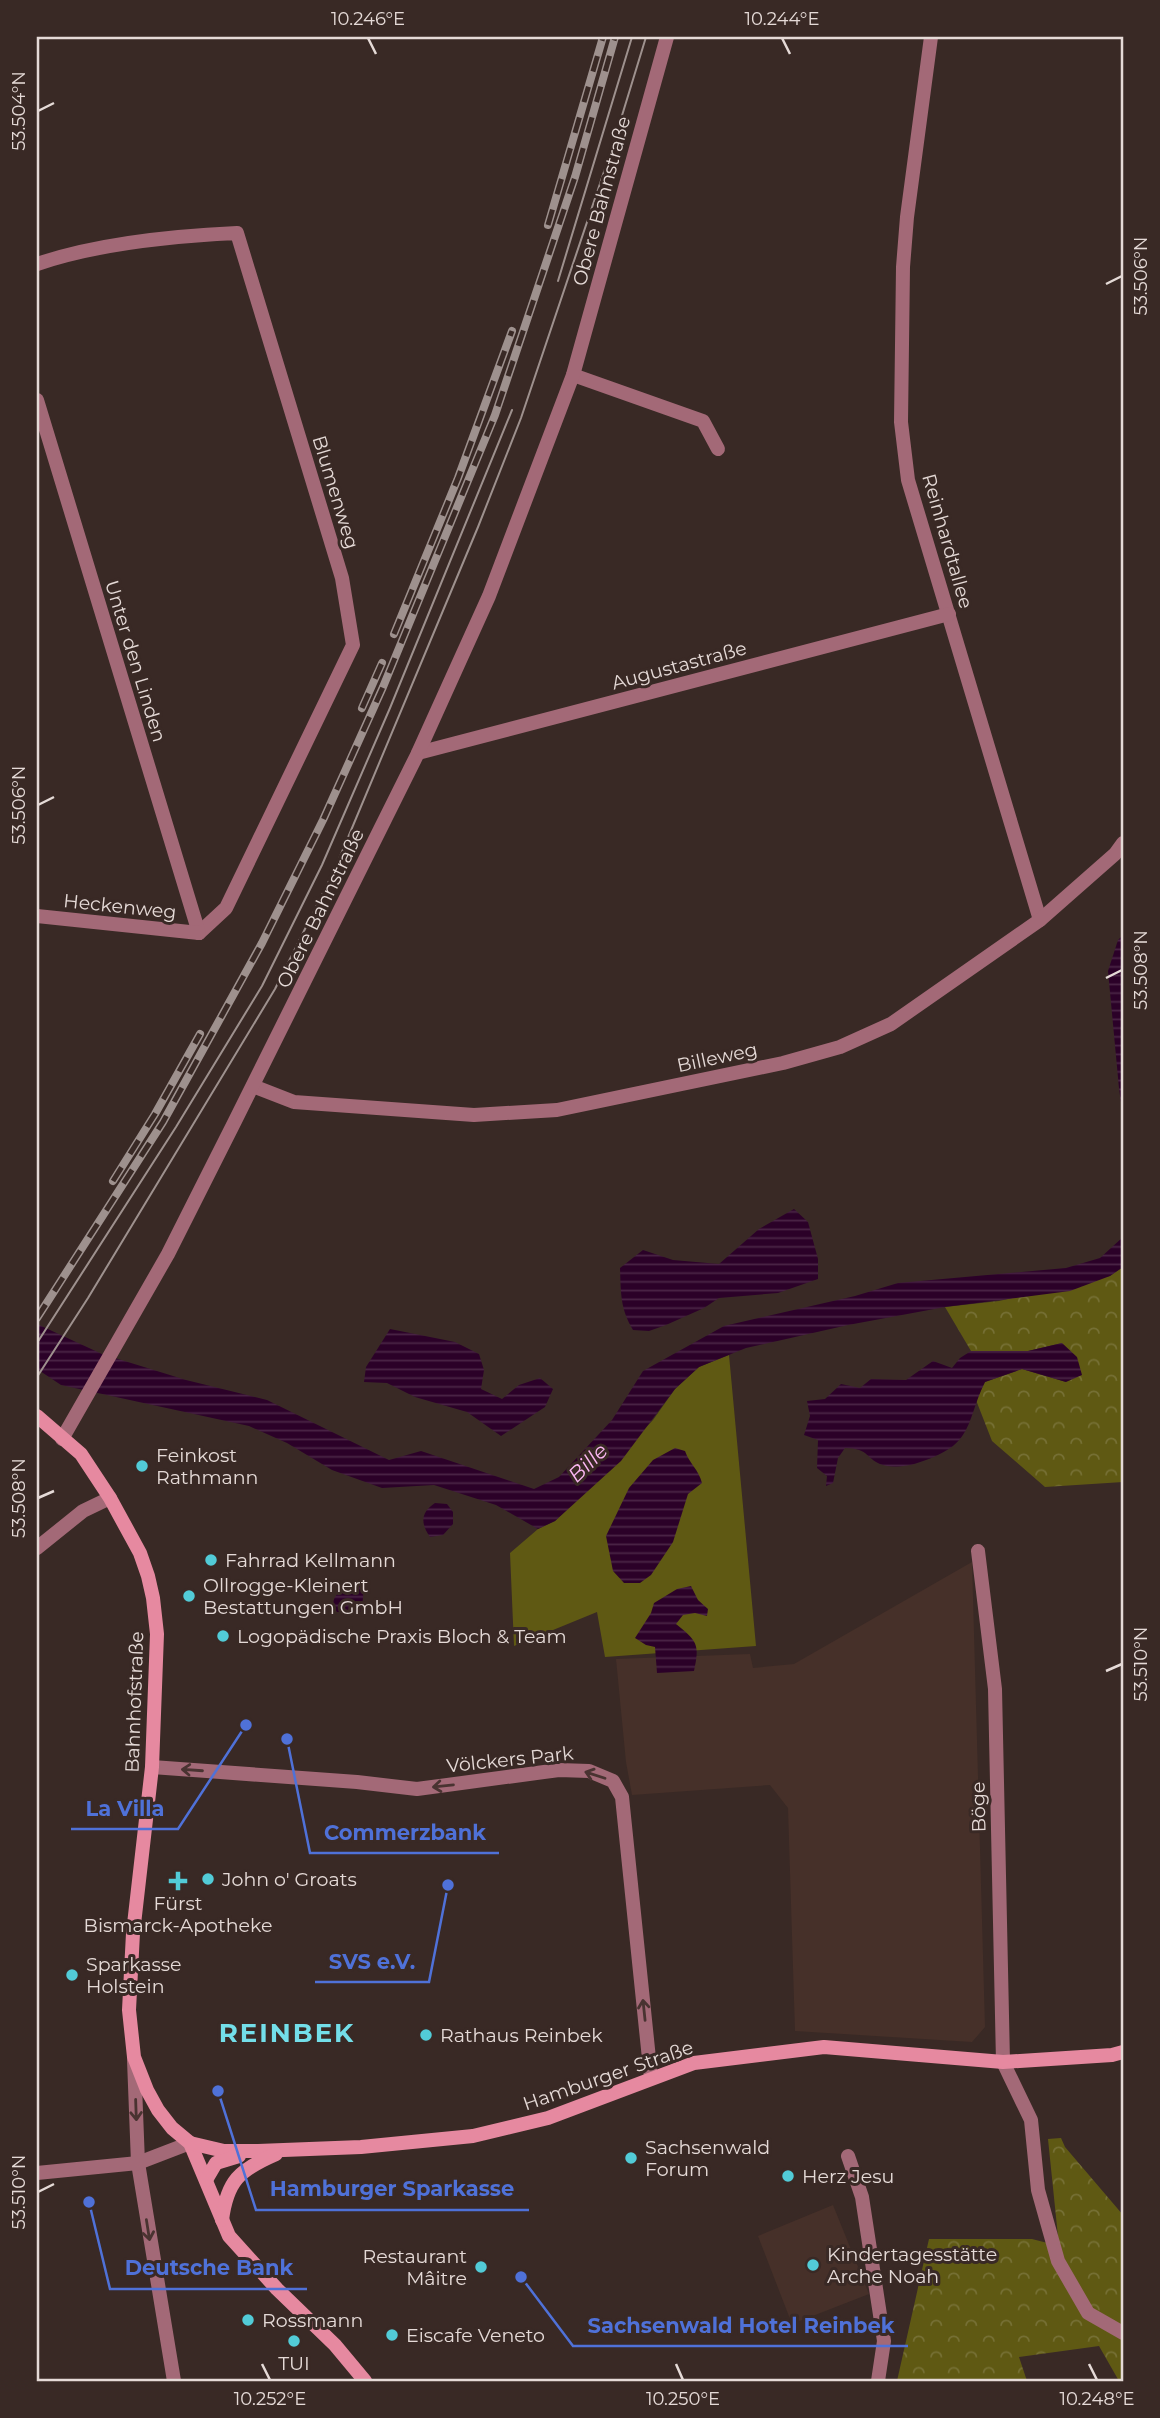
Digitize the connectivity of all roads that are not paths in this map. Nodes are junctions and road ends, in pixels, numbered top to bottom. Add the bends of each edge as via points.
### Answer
1 (667, 37) edge
2 (931, 37) edge
3 (37, 264) edge
4 (573, 375) junction
5 (37, 400) edge
6 (718, 449) dead end
7 (949, 614) junction
8 (418, 753) junction
9 (1123, 843) edge
10 (37, 916) edge
11 (1040, 920) junction
12 (199, 933) junction
13 (253, 1086) junction
14 (37, 1416) edge
15 (62, 1438) junction
16 (110, 1498) junction
17 (37, 1548) edge
18 (978, 1552) dead end
19 (152, 1767) junction
20 (1123, 2052) edge
21 (134, 2057) junction
22 (1003, 2062) junction
23 (651, 2078) junction
24 (190, 2143) junction
25 (287, 2150) junction
26 (258, 2151) junction
27 (848, 2156) dead end
28 (138, 2163) junction
29 (37, 2173) edge
30 (206, 2180) junction
31 (222, 2222) junction
32 (1123, 2333) edge
33 (174, 2381) edge
34 (365, 2381) edge
35 (877, 2381) edge

1 - 4 street, Obere Bahnstraße
2 - 7 street, Reinhardtallee via 906,217 901,422 908,480
3 - 12 street, Blumenweg via 176,236 237,233 342,578 353,645 226,908
4 - 6 street via 703,421
4 - 8 street, Obere Bahnstraße via 489,596
5 - 12 street, Unter den Linden
7 - 8 street, Augustastraße
7 - 11 street, Reinhardtallee
8 - 13 street, Obere Bahnstraße
9 - 11 street, Billeweg
10 - 12 street, Heckenweg
11 - 13 street, Billeweg via 891,1024 840,1047 783,1063 557,1110 474,1115 294,1102
13 - 15 street, Obere Bahnstraße via 168,1254
14 - 15 main road, Bahnhofstraße
15 - 16 main road, Bahnhofstraße via 81,1454
16 - 17 street via 83,1511
16 - 19 main road, Bahnhofstraße via 140,1553 153,1598 157,1634
18 - 22 street, Böge via 995,1689
19 - 21 main road, Bahnhofstraße via 133,1939 129,2010
23 -> 19 street, Völckers Park via 622,1797 613,1781 589,1771 559,1770 417,1788
20 - 22 main road, Hamburger Straße
21 - 24 main road, Bahnhofstraße via 158,2110
21 -> 28 street
22 - 23 main road, Hamburger Straße via 824,2046 694,2063
22 - 32 street via 1031,2120 1038,2190 1058,2261 1088,2313
23 - 25 main road, Hamburger Straße via 548,2118 473,2136
24 - 26 main road, Hamburger Straße via 224,2151
24 - 28 street
24 - 30 main road
25 - 26 main road, Hamburger Straße
25 - 31 main road via 262,2160 231,2185
26 - 30 main road via 216,2163
27 - 35 street via 862,2197 884,2341
28 - 29 street
28 -> 33 street
30 - 31 main road
31 - 34 main road via 229,2236

